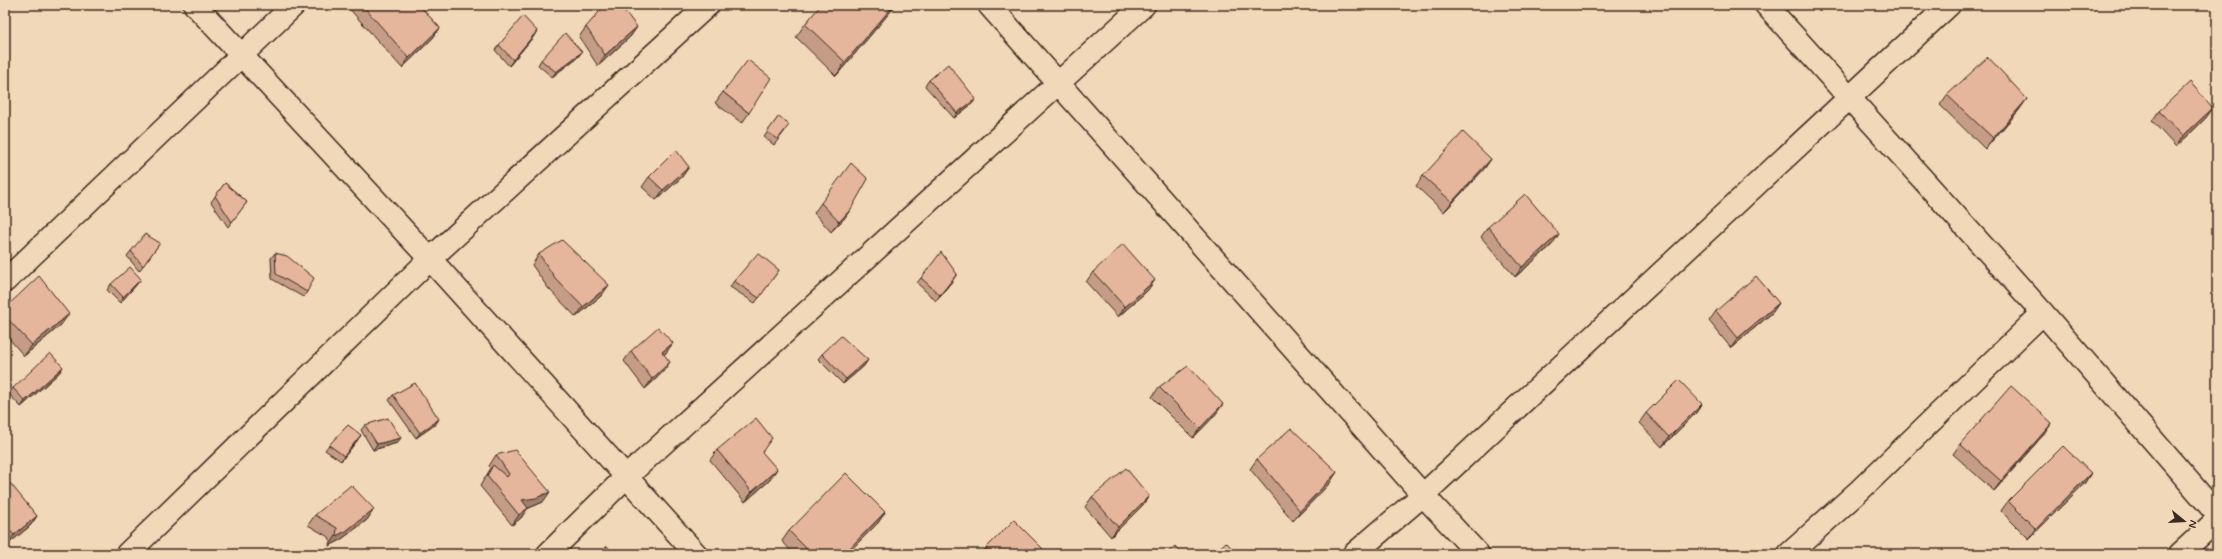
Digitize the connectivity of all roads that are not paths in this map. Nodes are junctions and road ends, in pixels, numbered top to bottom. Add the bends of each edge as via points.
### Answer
1 (195, 5) edge
2 (294, 5) edge
3 (708, 5) edge
4 (989, 5) edge
5 (1144, 5) edge
6 (1766, 5) edge
7 (1949, 5) edge
8 (241, 54) junction
9 (1058, 82) junction
10 (1849, 97) junction
11 (430, 259) junction
12 (5, 280) edge
13 (2043, 313) junction
14 (625, 478) junction
15 (1423, 495) junction
16 (2217, 514) edge
17 (2217, 520) edge
18 (127, 554) edge
19 (548, 554) edge
20 (696, 554) edge
21 (1354, 554) edge
22 (1478, 554) edge
23 (1789, 554) edge
24 (2180, 554) edge

1 - 8 street
2 - 8 street
3 - 11 street
4 - 9 street
5 - 9 street
6 - 10 street
7 - 10 street
8 - 11 street
8 - 12 street
9 - 14 street
9 - 15 street
10 - 13 street
10 - 15 street
11 - 14 street
11 - 18 street
13 - 16 street
13 - 23 street via 1860,490
14 - 19 street
14 - 20 street
15 - 21 street
15 - 22 street
17 - 24 street

